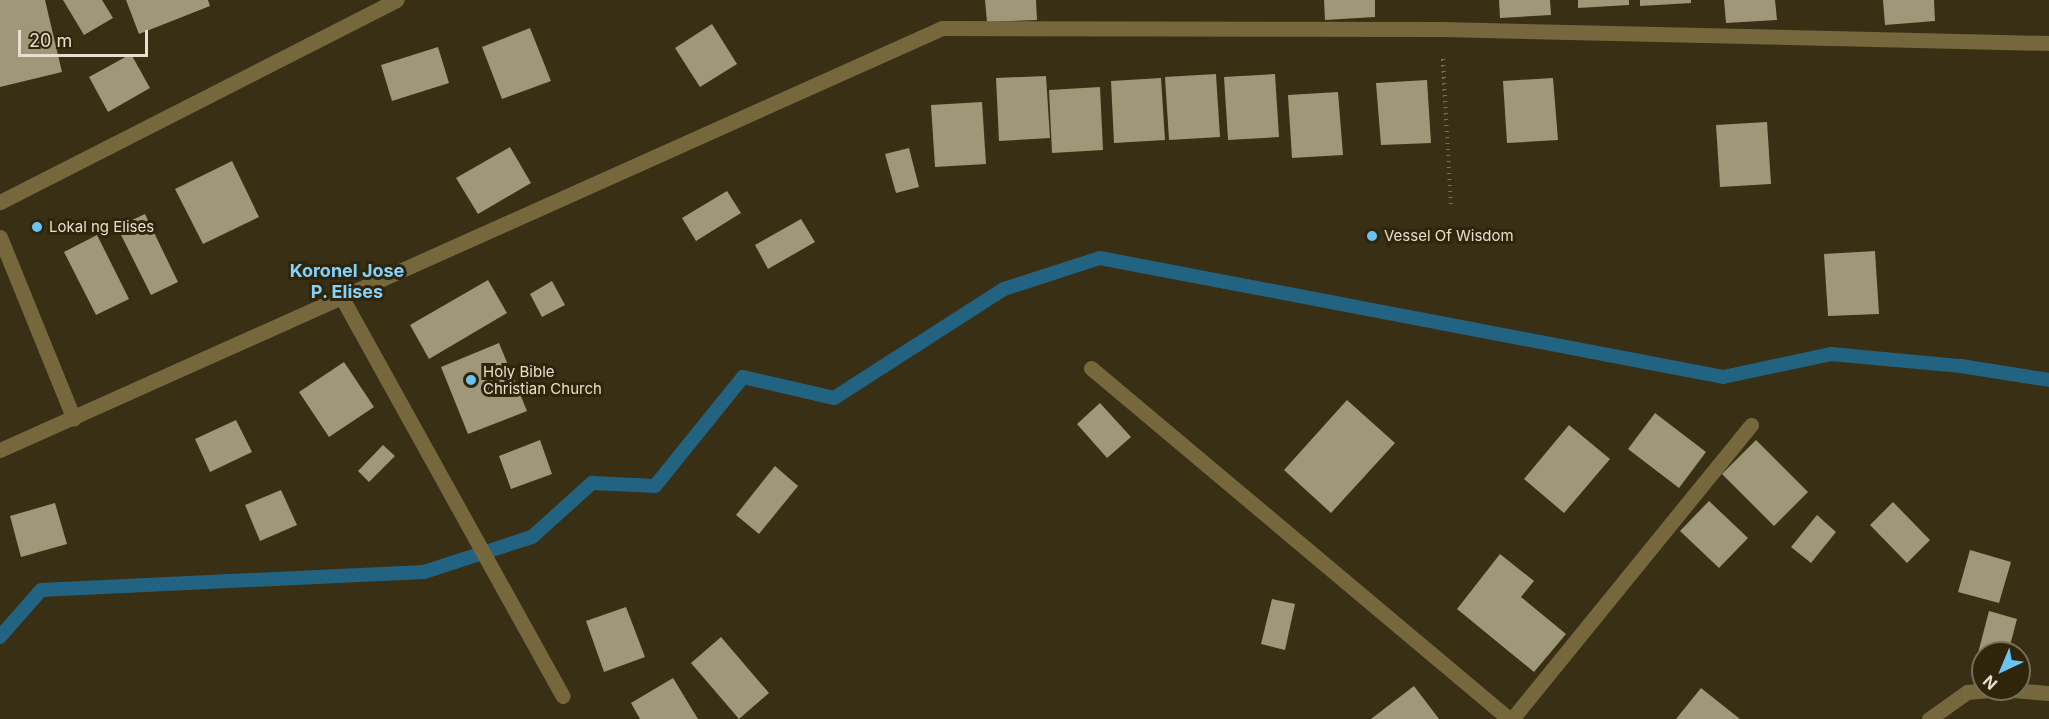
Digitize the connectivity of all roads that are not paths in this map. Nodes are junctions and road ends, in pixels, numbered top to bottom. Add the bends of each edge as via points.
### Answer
1 (397, 0) edge
2 (2049, 43) edge
3 (0, 202) edge
4 (0, 237) edge
5 (342, 298) junction
6 (1091, 368) dead end
7 (74, 419) junction
8 (1751, 424) dead end
9 (0, 450) edge
10 (2049, 693) edge
11 (563, 696) dead end
12 (1510, 719) edge
13 (1929, 719) edge

1 - 3 street
2 - 5 street via 1442,29 942,28
4 - 7 street
5 - 7 street
5 - 11 street
6 - 12 street
7 - 9 street
8 - 12 street
10 - 13 street via 1999,689 1967,692

